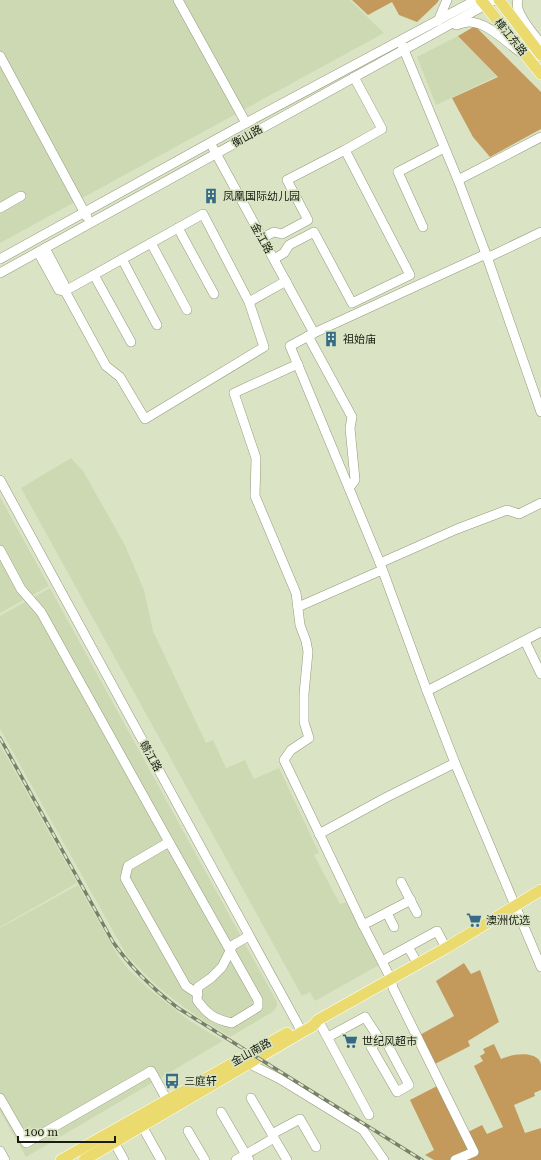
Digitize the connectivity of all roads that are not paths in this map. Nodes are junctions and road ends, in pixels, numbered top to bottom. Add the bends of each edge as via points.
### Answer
1 (178, 0) edge
2 (447, 0) edge
3 (499, 0) edge
4 (518, 0) edge
5 (484, 1) edge
6 (440, 25) junction
7 (400, 41) junction
8 (541, 44) edge
9 (405, 50) junction
10 (541, 55) edge
11 (0, 56) edge
12 (528, 60) junction
13 (541, 74) edge
14 (354, 77) junction
15 (246, 123) junction
16 (541, 137) edge
17 (210, 143) junction
18 (444, 148) junction
19 (345, 150) junction
20 (216, 153) junction
21 (458, 180) junction
22 (21, 196) dead end
23 (0, 208) edge
24 (85, 212) junction
25 (308, 220) junction
26 (90, 223) junction
27 (423, 227) dead end
28 (178, 228) junction
29 (314, 232) junction
30 (541, 232) edge
31 (262, 238) junction
32 (151, 243) junction
33 (41, 250) junction
34 (486, 256) junction
35 (0, 259) edge
36 (122, 259) junction
37 (274, 259) junction
38 (0, 274) edge
39 (94, 274) junction
40 (286, 281) junction
41 (65, 291) junction
42 (214, 294) dead end
43 (249, 302) junction
44 (187, 310) dead end
45 (157, 326) dead end
46 (311, 334) junction
47 (131, 342) dead end
48 (298, 364) junction
49 (541, 412) edge
50 (0, 480) edge
51 (349, 488) junction
52 (541, 503) edge
53 (0, 550) edge
54 (381, 567) junction
55 (298, 607) junction
56 (541, 632) edge
57 (525, 641) junction
58 (541, 674) edge
59 (427, 691) junction
60 (455, 763) junction
61 (319, 834) junction
62 (169, 842) junction
63 (401, 882) dead end
64 (541, 890) edge
65 (411, 900) junction
66 (515, 907) junction
67 (387, 913) junction
68 (418, 913) dead end
69 (363, 925) junction
70 (394, 927) dead end
71 (249, 936) junction
72 (408, 947) junction
73 (446, 948) junction
74 (230, 952) junction
75 (382, 961) junction
76 (418, 964) junction
77 (541, 967) edge
78 (391, 979) junction
79 (198, 994) junction
80 (318, 1020) junction
81 (301, 1029) junction
82 (328, 1037) junction
83 (380, 1040) junction
84 (248, 1063) junction
85 (251, 1098) dead end
86 (167, 1100) junction
87 (1, 1101) edge
88 (221, 1112) dead end
89 (369, 1115) dead end
90 (142, 1126) junction
91 (188, 1130) dead end
92 (273, 1136) junction
93 (114, 1142) junction
94 (316, 1147) dead end
95 (0, 1151) edge
96 (247, 1157) edge
97 (5, 1160) edge
98 (61, 1160) edge
99 (84, 1160) edge
100 (124, 1160) edge
101 (161, 1160) edge
102 (205, 1160) edge
103 (236, 1160) edge
104 (287, 1160) edge
105 (384, 1160) edge
106 (455, 1160) edge

1 - 15 street
2 - 6 street
3 - 10 main road, 樟江东路
4 - 8 street via 518,11
5 - 6 street, 衡山路
5 - 12 main road, 樟江东路
6 - 7 street, 衡山路
6 - 9 street, 衡山路
6 - 12 street via 476,23 490,29
7 - 9 street
7 - 15 street, 衡山路
9 - 14 street, 衡山路
9 - 18 street
11 - 24 street
12 - 13 main road, 樟江东路
14 - 19 street via 382,129
14 - 20 street, 衡山路
15 - 17 street, 衡山路
16 - 21 street
17 - 20 street, 金江路
17 - 24 street, 衡山路
18 - 21 street
18 - 27 street via 398,172
19 - 25 street via 287,180
19 - 29 street via 410,275 352,303
20 - 26 street, 衡山路
20 - 31 street, 金江路
21 - 34 street
22 - 23 street
24 - 26 street
24 - 35 street, 衡山路
25 - 29 street
25 - 31 street via 282,234 274,232
26 - 33 street, 衡山路
28 - 32 street
28 - 42 street
28 - 43 street via 203,214
29 - 37 street via 289,246 284,253
30 - 34 street
31 - 37 street, 金江路
32 - 36 street
32 - 44 street
33 - 38 street, 衡山路
33 - 41 street via 64,284
34 - 46 street
34 - 49 street
36 - 39 street
36 - 45 street
37 - 40 street, 金江路
39 - 41 street
39 - 47 street
40 - 43 street
40 - 46 street, 金江路
41 - 43 street via 106,366 120,377 145,419 264,347
46 - 48 street via 290,346
46 - 51 street, 金江路 via 352,417 350,428 355,480
48 - 51 street
48 - 55 street via 234,393 256,458 255,496 296,593
50 - 71 street, 赣江路
51 - 54 street
52 - 54 street via 519,514 507,510 457,529
53 - 62 street via 21,589 41,612
54 - 55 street
54 - 59 street
55 - 61 street via 308,652 304,722 309,738 291,750 284,760
56 - 57 street
57 - 58 street
57 - 59 street
59 - 60 street
60 - 61 street via 387,796
60 - 66 street
61 - 69 street
62 - 74 street
62 - 79 street via 128,866 125,878 186,986
63 - 65 street
64 - 66 main road, 金山南路
65 - 67 street
65 - 68 street
66 - 73 main road, 金山南路
66 - 77 street
67 - 69 street
67 - 70 street
69 - 75 street
71 - 74 street via 233,945
71 - 81 street, 赣江路
72 - 73 street via 437,931
72 - 75 street
72 - 76 street
73 - 76 main road, 金山南路
74 - 79 street via 222,967 198,987
74 - 79 street via 258,1000 258,1007 232,1022 218,1020 197,1000
75 - 78 street
76 - 78 main road, 金山南路
78 - 80 main road, 金山南路
78 - 106 street via 393,988 474,1152
80 - 81 main road, 金山南路 via 310,1020
80 - 82 street
81 - 84 main road, 金山南路
81 - 86 main road, 金山南路
82 - 83 street via 366,1017
82 - 89 street
83 - 83 street via 371,1046 397,1092 409,1085 385,1040
84 - 90 main road, 金山南路
84 - 105 street via 280,1079 363,1130
85 - 92 street
86 - 87 street via 151,1071 26,1143
86 - 98 main road, 金山南路
88 - 96 street
90 - 93 main road, 金山南路
90 - 101 street
91 - 102 street
92 - 94 street via 300,1119
92 - 96 street
92 - 104 street
93 - 99 main road, 金山南路
93 - 100 street
95 - 97 street
96 - 103 street

